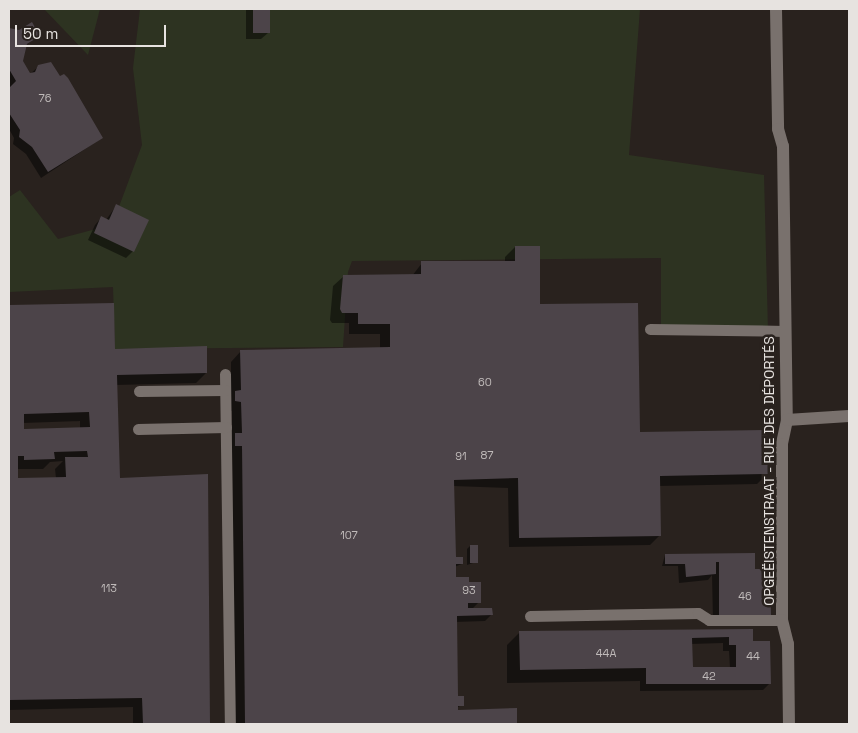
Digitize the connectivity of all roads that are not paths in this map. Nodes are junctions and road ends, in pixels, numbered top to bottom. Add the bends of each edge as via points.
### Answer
1 (776, 9) edge
2 (650, 329) dead end
3 (785, 331) junction
4 (225, 374) dead end
5 (225, 390) junction
6 (139, 391) dead end
7 (849, 416) edge
8 (787, 420) junction
9 (226, 428) junction
10 (138, 429) dead end
11 (530, 616) dead end
12 (782, 620) junction
13 (230, 724) edge
14 (789, 724) edge

1 - 3 street, OPGEËISTENSTRAAT - RUE DES DÉPORTÉS via 778,129 783,146
2 - 3 lane
3 - 8 street, OPGEËISTENSTRAAT - RUE DES DÉPORTÉS
4 - 5 lane
5 - 6 lane
5 - 9 lane
7 - 8 street
8 - 12 street, OPGEËISTENSTRAAT - RUE DES DÉPORTÉS via 782,444
9 - 10 lane
9 - 13 lane
11 - 12 lane via 698,613 710,620
12 - 14 street, OPGEËISTENSTRAAT - RUE DES DÉPORTÉS via 788,644

